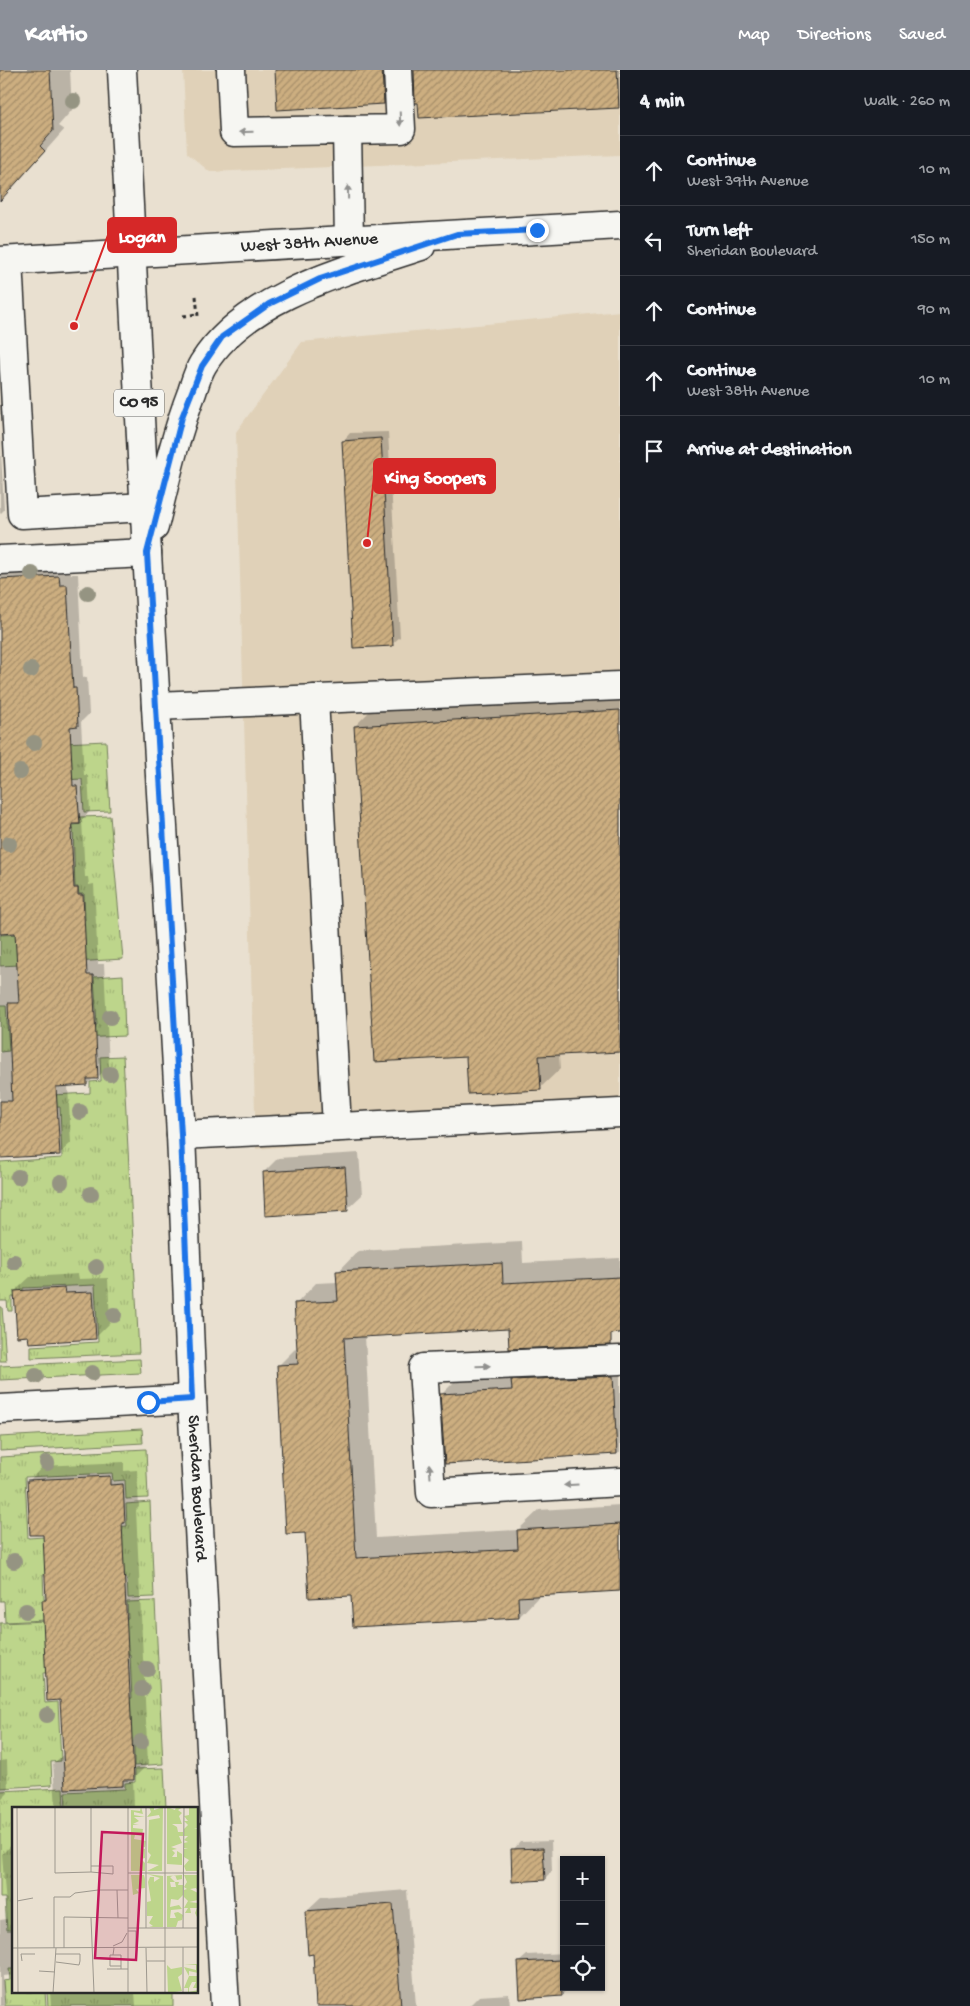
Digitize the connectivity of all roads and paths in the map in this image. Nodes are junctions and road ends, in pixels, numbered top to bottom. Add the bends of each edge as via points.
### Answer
1 (122, 70) edge
2 (231, 70) edge
3 (398, 70) edge
4 (347, 130) junction
5 (620, 225) edge
6 (457, 234) junction
7 (349, 241) junction
8 (131, 253) junction
9 (4, 261) edge
10 (196, 296) dead end
11 (182, 316) dead end
12 (145, 507) junction
13 (147, 553) junction
14 (0, 560) edge
15 (620, 686) edge
16 (314, 699) junction
17 (156, 706) junction
18 (620, 1113) edge
19 (338, 1127) junction
20 (181, 1135) junction
21 (620, 1360) edge
22 (192, 1399) junction
23 (0, 1409) edge
24 (620, 1482) edge
25 (225, 2006) edge

1 - 8 main road, Sheridan Boulevard / CO 95
4 -> 2 main road via 234,132
3 -> 4 main road via 400,129
7 -> 4 main road
5 - 6 main road, West 38th Avenue
6 - 7 main road, West 38th Avenue
6 - 13 main road via 320,279 269,304 222,337 202,366 182,417
7 - 8 main road, West 38th Avenue
8 - 9 main road, West 38th Avenue
8 - 12 main road, Sheridan Boulevard / CO 95
9 - 12 main road via 22,514
10 - 11 path via 197,314
12 - 13 main road, Sheridan Boulevard / CO 95
13 - 14 main road
13 - 17 main road, Sheridan Boulevard / CO 95
15 - 16 main road
16 - 17 main road
16 - 19 main road
17 - 20 main road, Sheridan Boulevard / CO 95
18 - 19 main road
19 - 20 main road
20 - 22 main road, Sheridan Boulevard / CO 95
24 -> 21 main road via 432,1493 424,1368
22 - 23 main road
22 - 25 main road, Sheridan Boulevard / CO 95

